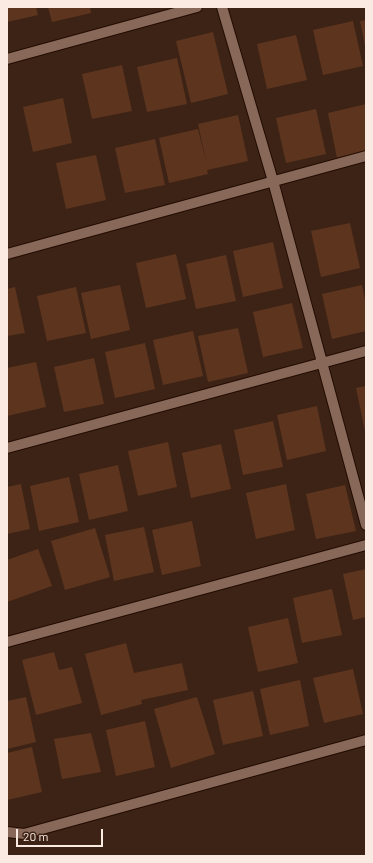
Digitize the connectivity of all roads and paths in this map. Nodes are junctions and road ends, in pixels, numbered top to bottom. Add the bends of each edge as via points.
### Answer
1 (197, 7) edge
2 (222, 7) edge
3 (7, 59) edge
4 (366, 156) edge
5 (273, 181) junction
6 (7, 254) edge
7 (366, 351) edge
8 (322, 363) junction
9 (7, 448) edge
10 (366, 525) edge
11 (366, 545) edge
12 (7, 642) edge
13 (366, 740) edge
14 (7, 832) edge

1 - 3 street
2 - 5 street
4 - 5 street
5 - 6 street
5 - 8 street
7 - 8 street
8 - 9 street
8 - 10 street
11 - 12 street
13 - 14 street via 24,834

